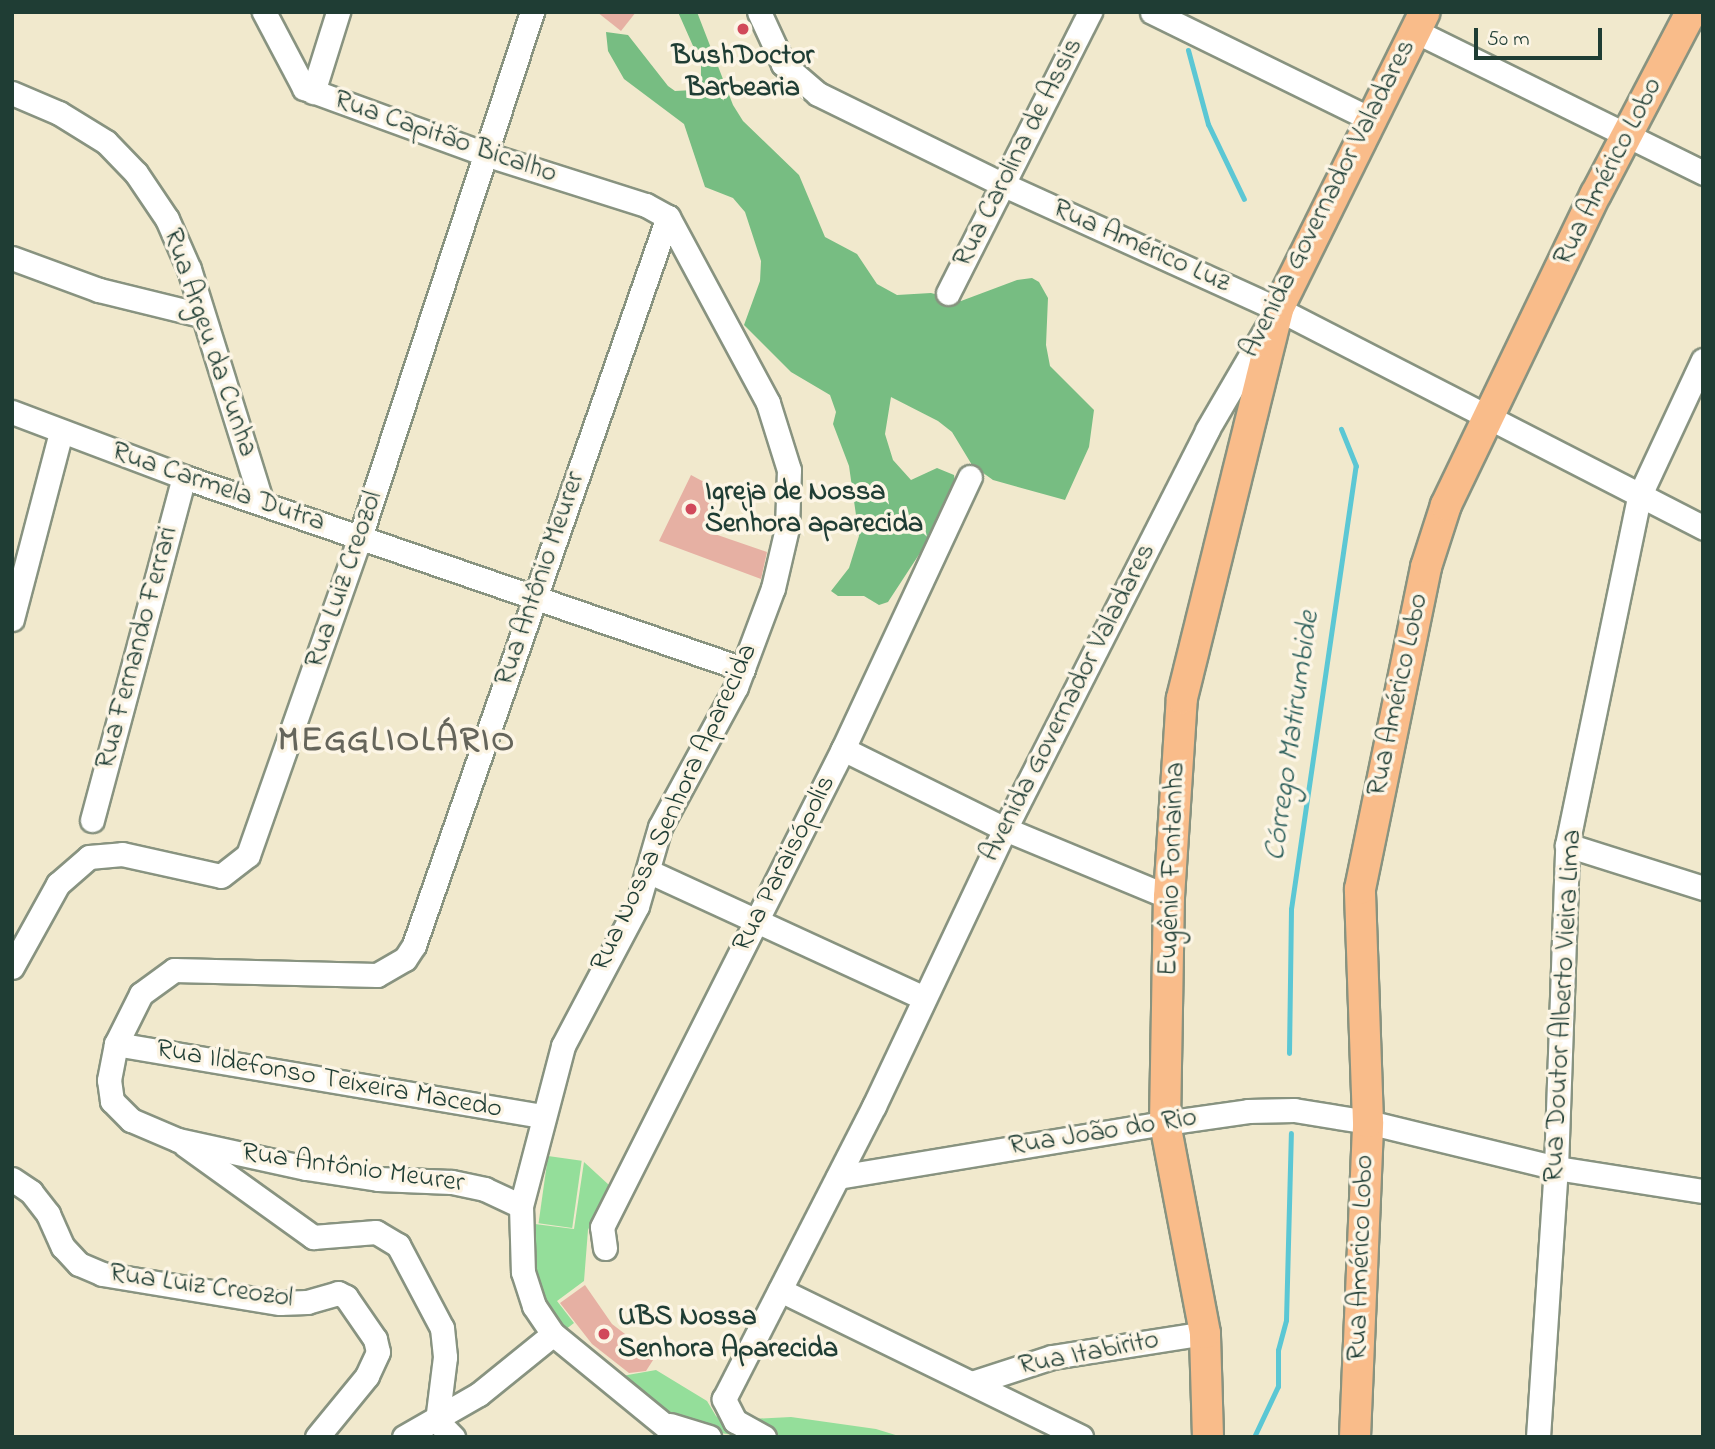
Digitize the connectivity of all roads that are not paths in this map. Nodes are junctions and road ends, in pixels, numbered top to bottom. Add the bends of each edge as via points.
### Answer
1 (264, 12) edge
2 (338, 12) edge
3 (532, 12) edge
4 (759, 12) edge
5 (1090, 12) edge
6 (1691, 12) edge
7 (1154, 13) edge
8 (1420, 22) edge
9 (313, 92) junction
10 (12, 93) edge
11 (1372, 120) junction
12 (1627, 135) junction
13 (485, 154) junction
14 (1703, 173) edge
15 (1002, 184) junction
16 (668, 217) junction
17 (12, 258) edge
18 (948, 293) dead end
19 (1278, 309) junction
20 (201, 315) junction
21 (1703, 360) edge
22 (12, 412) edge
23 (1488, 419) junction
24 (61, 432) junction
25 (184, 477) junction
26 (970, 477) dead end
27 (1639, 497) junction
28 (262, 503) junction
29 (1703, 527) edge
30 (360, 537) junction
31 (536, 596) junction
32 (12, 619) edge
33 (743, 668) junction
34 (843, 749) junction
35 (92, 820) dead end
36 (1005, 829) junction
37 (1567, 845) junction
38 (648, 871) junction
39 (1703, 888) edge
40 (1169, 897) junction
41 (758, 919) junction
42 (12, 967) edge
43 (922, 997) junction
44 (116, 1044) junction
45 (543, 1116) junction
46 (1368, 1122) junction
47 (1165, 1123) junction
48 (178, 1140) junction
49 (1556, 1168) junction
50 (838, 1177) junction
51 (12, 1180) edge
52 (1703, 1191) edge
53 (521, 1206) junction
54 (605, 1248) dead end
55 (780, 1290) junction
56 (1205, 1333) junction
57 (553, 1334) junction
58 (975, 1382) junction
59 (445, 1429) edge
60 (674, 1431) edge
61 (317, 1437) edge
62 (404, 1437) edge
63 (709, 1437) edge
64 (764, 1437) edge
65 (1080, 1437) edge
66 (1208, 1437) edge
67 (1355, 1437) edge
68 (1538, 1437) edge

1 - 9 street, Rua Capitão Bicalho via 296,80
2 - 9 street
3 - 13 street, Rua Luiz Creozol
4 - 15 street, Rua Américo Luz via 783,64 818,94
5 - 15 street, Rua Carolina de Assis
6 - 12 main road, Rua Américo Lobo
7 - 11 street
8 - 11 main road, Avenida Governador Valadares
8 - 12 street
9 - 13 street, Rua Capitão Bicalho
10 - 20 street, Rua Argeu da Cunha via 59,113 106,142 136,173 167,219 189,269
11 - 19 main road, Avenida Governador Valadares
12 - 14 street
12 - 23 main road, Rua Américo Lobo
13 - 16 street, Rua Capitão Bicalho via 646,205
13 - 30 street, Rua Luiz Creozol
15 - 18 street, Rua Carolina de Assis
15 - 19 street, Rua Américo Luz
16 - 31 street, Rua Antônio Meurer
16 - 33 street, Rua Nossa Senhora Aparecida via 768,402 789,470 782,558
17 - 20 street via 99,290
19 - 23 street, Rua Américo Luz
19 - 36 street, Avenida Governador Valadares via 1207,430
19 - 40 main road, Eugênio Fontainha via 1182,698
20 - 28 street, Rua Argeu da Cunha
21 - 27 street, Rua Doutor Alberto Vieira Lima
22 - 24 street, Rua Carmela Dutra
23 - 27 street, Rua Américo Luz
23 - 46 main road, Rua Américo Lobo via 1446,505 1426,567 1365,857 1360,902
24 - 25 street, Rua Carmela Dutra
24 - 32 street
25 - 28 street, Rua Carmela Dutra
25 - 35 street, Rua Fernando Ferrari
26 - 34 street, Rua Paraisópolis
27 - 29 street, Rua Américo Luz
27 - 37 street, Rua Doutor Alberto Vieira Lima
28 - 30 street, Rua Carmela Dutra
30 - 31 street, Rua Carmela Dutra
30 - 42 street, Rua Luiz Creozol via 248,855 221,876 122,854 89,858 58,884
31 - 33 street, Rua Carmela Dutra
31 - 44 street, Rua Antônio Meurer via 405,959 377,975 174,970 141,994
33 - 38 street, Rua Nossa Senhora Aparecida via 660,827
34 - 36 street
34 - 41 street, Rua Paraisópolis
36 - 40 street
36 - 43 street, Avenida Governador Valadares
37 - 39 street
37 - 49 street, Rua Doutor Alberto Vieira Lima
38 - 41 street
38 - 45 street, Rua Nossa Senhora Aparecida via 637,906 563,1046
40 - 47 main road, Eugênio Fontainha
41 - 43 street
41 - 54 street, Rua Paraisópolis via 602,1227
43 - 50 street, Avenida Governador Valadares
44 - 45 street, Rua Ildefonso Teixeira Macedo
44 - 48 street, Rua Antônio Meurer via 109,1080 113,1101 131,1121
45 - 53 street, Rua Nossa Senhora Aparecida
46 - 47 street, Rua João do Rio via 1294,1110 1248,1111
46 - 49 street, Rua João do Rio
46 - 67 main road, Rua Américo Lobo
47 - 50 street, Rua João do Rio
47 - 56 main road, Eugênio Fontainha
48 - 53 street, Rua Antônio Meurer via 306,1168 378,1179 452,1182 485,1189
48 - 59 street via 313,1237 376,1231 398,1245 445,1342
49 - 52 street, Rua João do Rio
49 - 68 street, Rua Doutor Alberto Vieira Lima
50 - 55 street, Avenida Governador Valadares
51 - 61 street, Rua Luiz Creozol via 31,1192 48,1214 63,1247 79,1264 102,1274 281,1303 307,1303 338,1293 346,1297 375,1339 378,1352 367,1376
53 - 57 street, Rua Nossa Senhora Aparecida via 523,1272 534,1306
55 - 58 street
55 - 64 street, Avenida Governador Valadares via 724,1399 735,1421
56 - 58 street, Rua Itabirito via 1052,1357
56 - 66 main road, Eugênio Fontainha
57 - 59 street
57 - 60 street, Rua Nossa Senhora Aparecida
58 - 65 street
59 - 62 street
60 - 63 street

